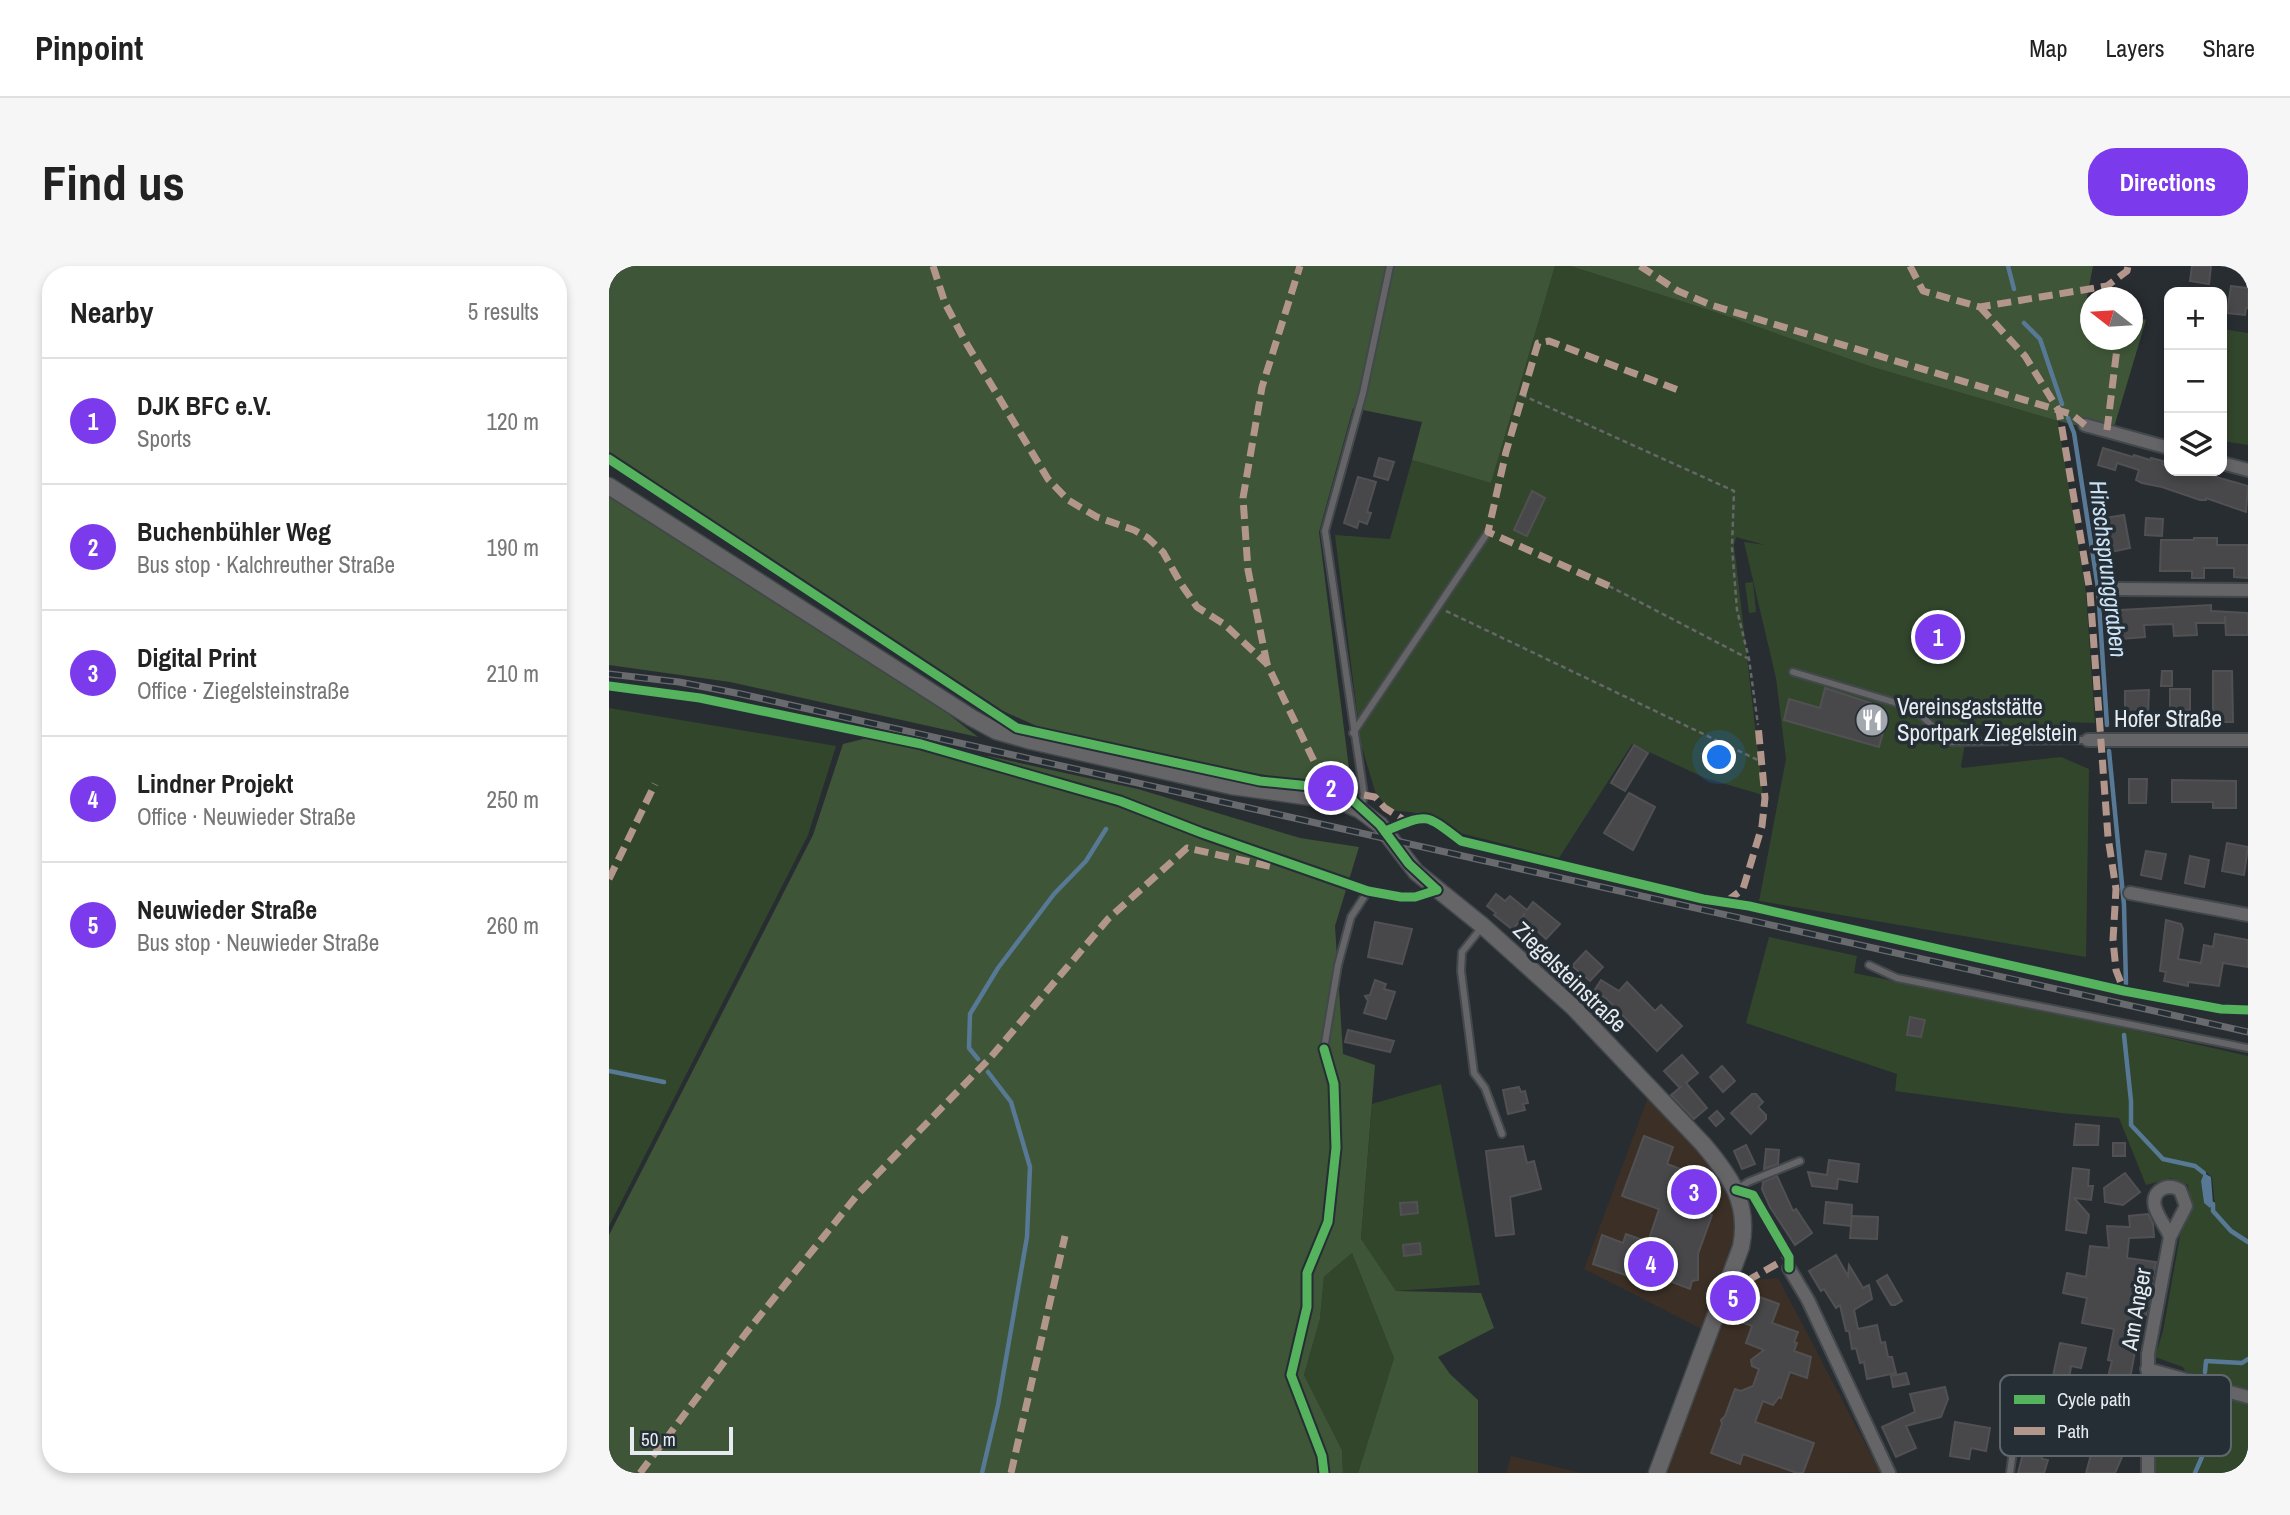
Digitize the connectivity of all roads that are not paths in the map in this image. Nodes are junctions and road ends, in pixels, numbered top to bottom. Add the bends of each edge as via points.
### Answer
1 (1389, 266) edge
2 (2085, 425) dead end
3 (2164, 447) edge
4 (2227, 464) edge
5 (2248, 470) edge
6 (609, 486) edge
7 (1488, 532) dead end
8 (2118, 589) dead end
9 (2248, 590) edge
10 (1793, 672) dead end
11 (1353, 733) junction
12 (2088, 740) joint
13 (2248, 740) edge
14 (1360, 810) junction
15 (1385, 831) junction
16 (1567, 867) dead end
17 (1437, 890) junction
18 (2130, 892) dead end
19 (2248, 915) edge
20 (1483, 926) junction
21 (1868, 965) dead end
22 (2248, 1048) edge
23 (1324, 1049) dead end
24 (1502, 1134) dead end
25 (1800, 1161) dead end
26 (1735, 1189) junction
27 (2170, 1237) dead end
28 (1789, 1268) dead end
29 (2147, 1369) junction
30 (2147, 1375) edge
31 (2169, 1375) edge
32 (2231, 1392) edge
33 (2248, 1397) edge
34 (1657, 1473) edge
35 (1889, 1473) edge

1 - 11 lane via 1363,393 1325,531
2 - 3 street
4 - 5 street
6 - 14 street via 996,731 1213,782 1328,799
7 - 11 lane
8 - 9 street
10 - 12 lane via 1900,704 1920,714 1952,742
11 - 14 lane via 1364,795
12 - 13 street, Hofer Straße
14 - 15 street, Ziegelsteinstraße
15 - 16 lane via 1418,817 1434,820 1461,841
15 - 17 street, Ziegelsteinstraße via 1409,864
17 - 20 street, Ziegelsteinstraße
17 - 23 lane via 1415,897 1368,891 1352,917 1338,965
18 - 19 street
20 - 24 lane via 1462,952 1461,971 1475,1073
20 - 26 street, Ziegelsteinstraße via 1573,1007 1717,1161
21 - 22 lane via 1897,978
25 - 26 lane
26 - 34 street, Ziegelsteinstraße via 1744,1220 1741,1247
27 - 29 street, Am Anger
28 - 35 street
29 - 30 street, Am Anger
29 - 31 street
32 - 33 street

